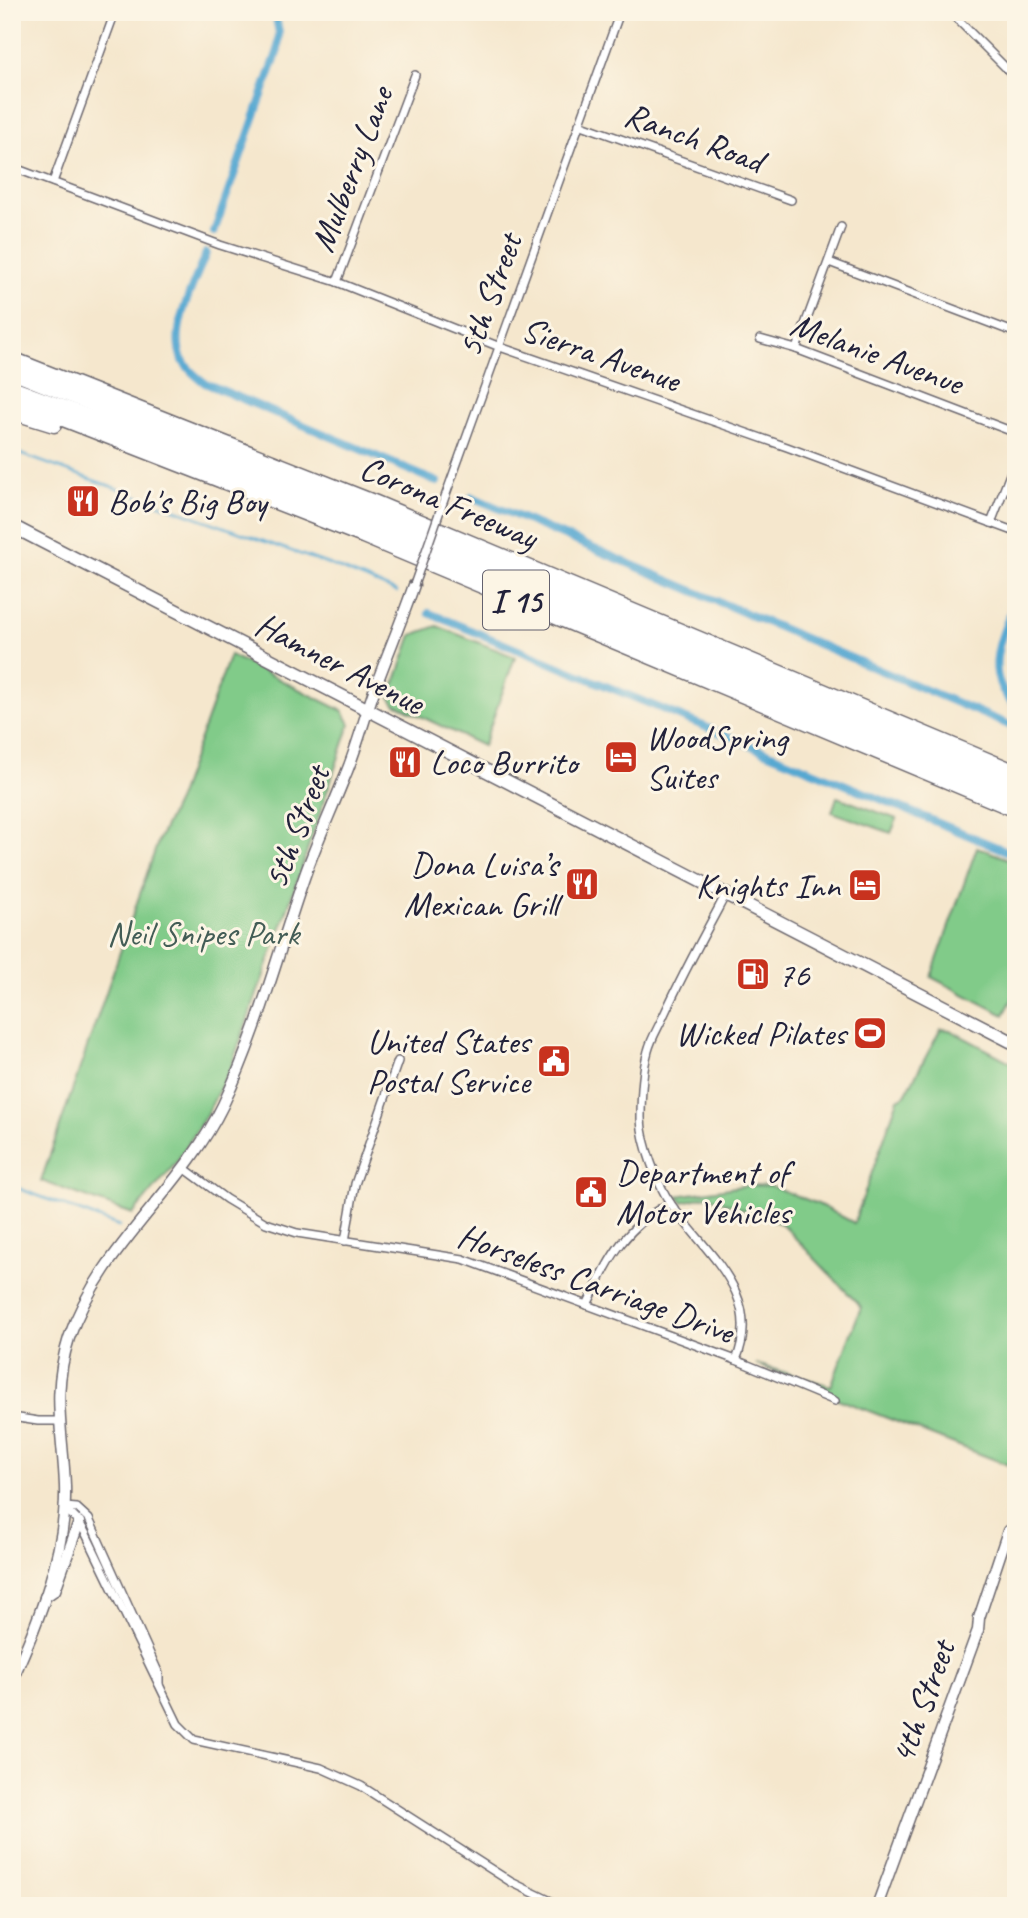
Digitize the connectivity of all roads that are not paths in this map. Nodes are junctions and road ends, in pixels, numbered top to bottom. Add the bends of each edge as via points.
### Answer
1 (115, 12) edge
2 (620, 12) edge
3 (950, 12) edge
4 (415, 75) dead end
5 (1016, 78) edge
6 (579, 124) junction
7 (12, 167) edge
8 (53, 182) junction
9 (790, 200) dead end
10 (841, 227) dead end
11 (829, 262) junction
12 (337, 282) junction
13 (1016, 333) edge
14 (760, 339) dead end
15 (500, 347) junction
16 (12, 349) edge
17 (796, 349) junction
18 (12, 359) edge
19 (12, 372) edge
20 (64, 378) junction
21 (12, 388) edge
22 (12, 400) edge
23 (12, 412) edge
24 (1016, 433) edge
25 (1016, 459) edge
26 (181, 466) junction
27 (991, 523) junction
28 (12, 526) edge
29 (1016, 532) edge
30 (414, 584) joint
31 (368, 709) junction
32 (843, 719) junction
33 (919, 732) junction
34 (906, 762) junction
35 (1016, 772) edge
36 (1016, 786) edge
37 (1016, 796) edge
38 (1016, 810) edge
39 (727, 894) junction
40 (1016, 1044) edge
41 (398, 1061) dead end
42 (184, 1168) junction
43 (670, 1203) junction
44 (345, 1241) junction
45 (587, 1305) junction
46 (736, 1360) junction
47 (835, 1401) dead end
48 (12, 1417) edge
49 (58, 1421) junction
50 (64, 1507) junction
51 (79, 1522) junction
52 (1012, 1526) edge
53 (43, 1599) junction
54 (978, 1630) junction
55 (12, 1681) edge
56 (159, 1684) junction
57 (561, 1906) edge
58 (877, 1906) edge

1 - 8 street
2 - 6 street, 5th Street
3 - 5 street
4 - 12 street, Mulberry Lane
6 - 9 street, Ranch Road
6 - 15 street, 5th Street
7 - 8 street, Sierra Avenue
8 - 12 street, Sierra Avenue via 220,245
10 - 11 street
11 - 13 street
11 - 17 street
12 - 15 street, Sierra Avenue
14 - 17 street, Melanie Avenue
15 - 27 street, Sierra Avenue
15 - 30 street, 5th Street, bridge
16 - 20 highway
17 - 24 street, Melanie Avenue
18 - 20 highway, Corona Freeway / I 15
19 - 32 highway via 391,523
20 - 33 highway, Corona Freeway / I 15 via 376,503
21 - 32 highway via 247,477
22 - 26 highway, Corona Freeway / I 15
23 - 26 highway
25 - 27 street
26 - 34 highway, Corona Freeway / I 15 via 363,536
27 - 29 street, Sierra Avenue
28 - 31 main road, Hamner Avenue
30 - 31 street, 5th Street
31 - 39 main road, Hamner Avenue
31 - 42 street, 5th Street via 233,1084
32 - 33 highway
32 - 34 highway, I 15
32 - 36 highway
32 - 37 highway
33 - 35 highway, Corona Freeway / I 15
34 - 38 highway, Corona Freeway / I 15
39 - 40 main road, Hamner Avenue
39 - 43 street via 648,1050 641,1123 650,1162
41 - 44 street via 355,1184
42 - 44 street, Horseless Carriage Drive via 265,1223
42 - 49 street, 5th Street via 126,1238 89,1293 62,1365
43 - 45 street via 647,1215 624,1237
43 - 46 street via 718,1260 738,1300 744,1331
44 - 45 street, Horseless Carriage Drive via 462,1259
45 - 46 street, Horseless Carriage Drive
46 - 47 street, Horseless Carriage Drive
48 - 49 street
49 - 50 street, 5th Street
50 - 51 street
50 - 53 street, 5th Street via 59,1549
50 - 56 street via 77,1508 89,1519 159,1674
51 - 53 street via 55,1590
51 - 56 street
52 - 54 street
52 - 54 street, 4th Street via 995,1550 980,1591
53 - 55 street, 5th Street
54 - 58 street, 4th Street
56 - 57 street via 178,1724 194,1740 320,1768 361,1786 511,1882

